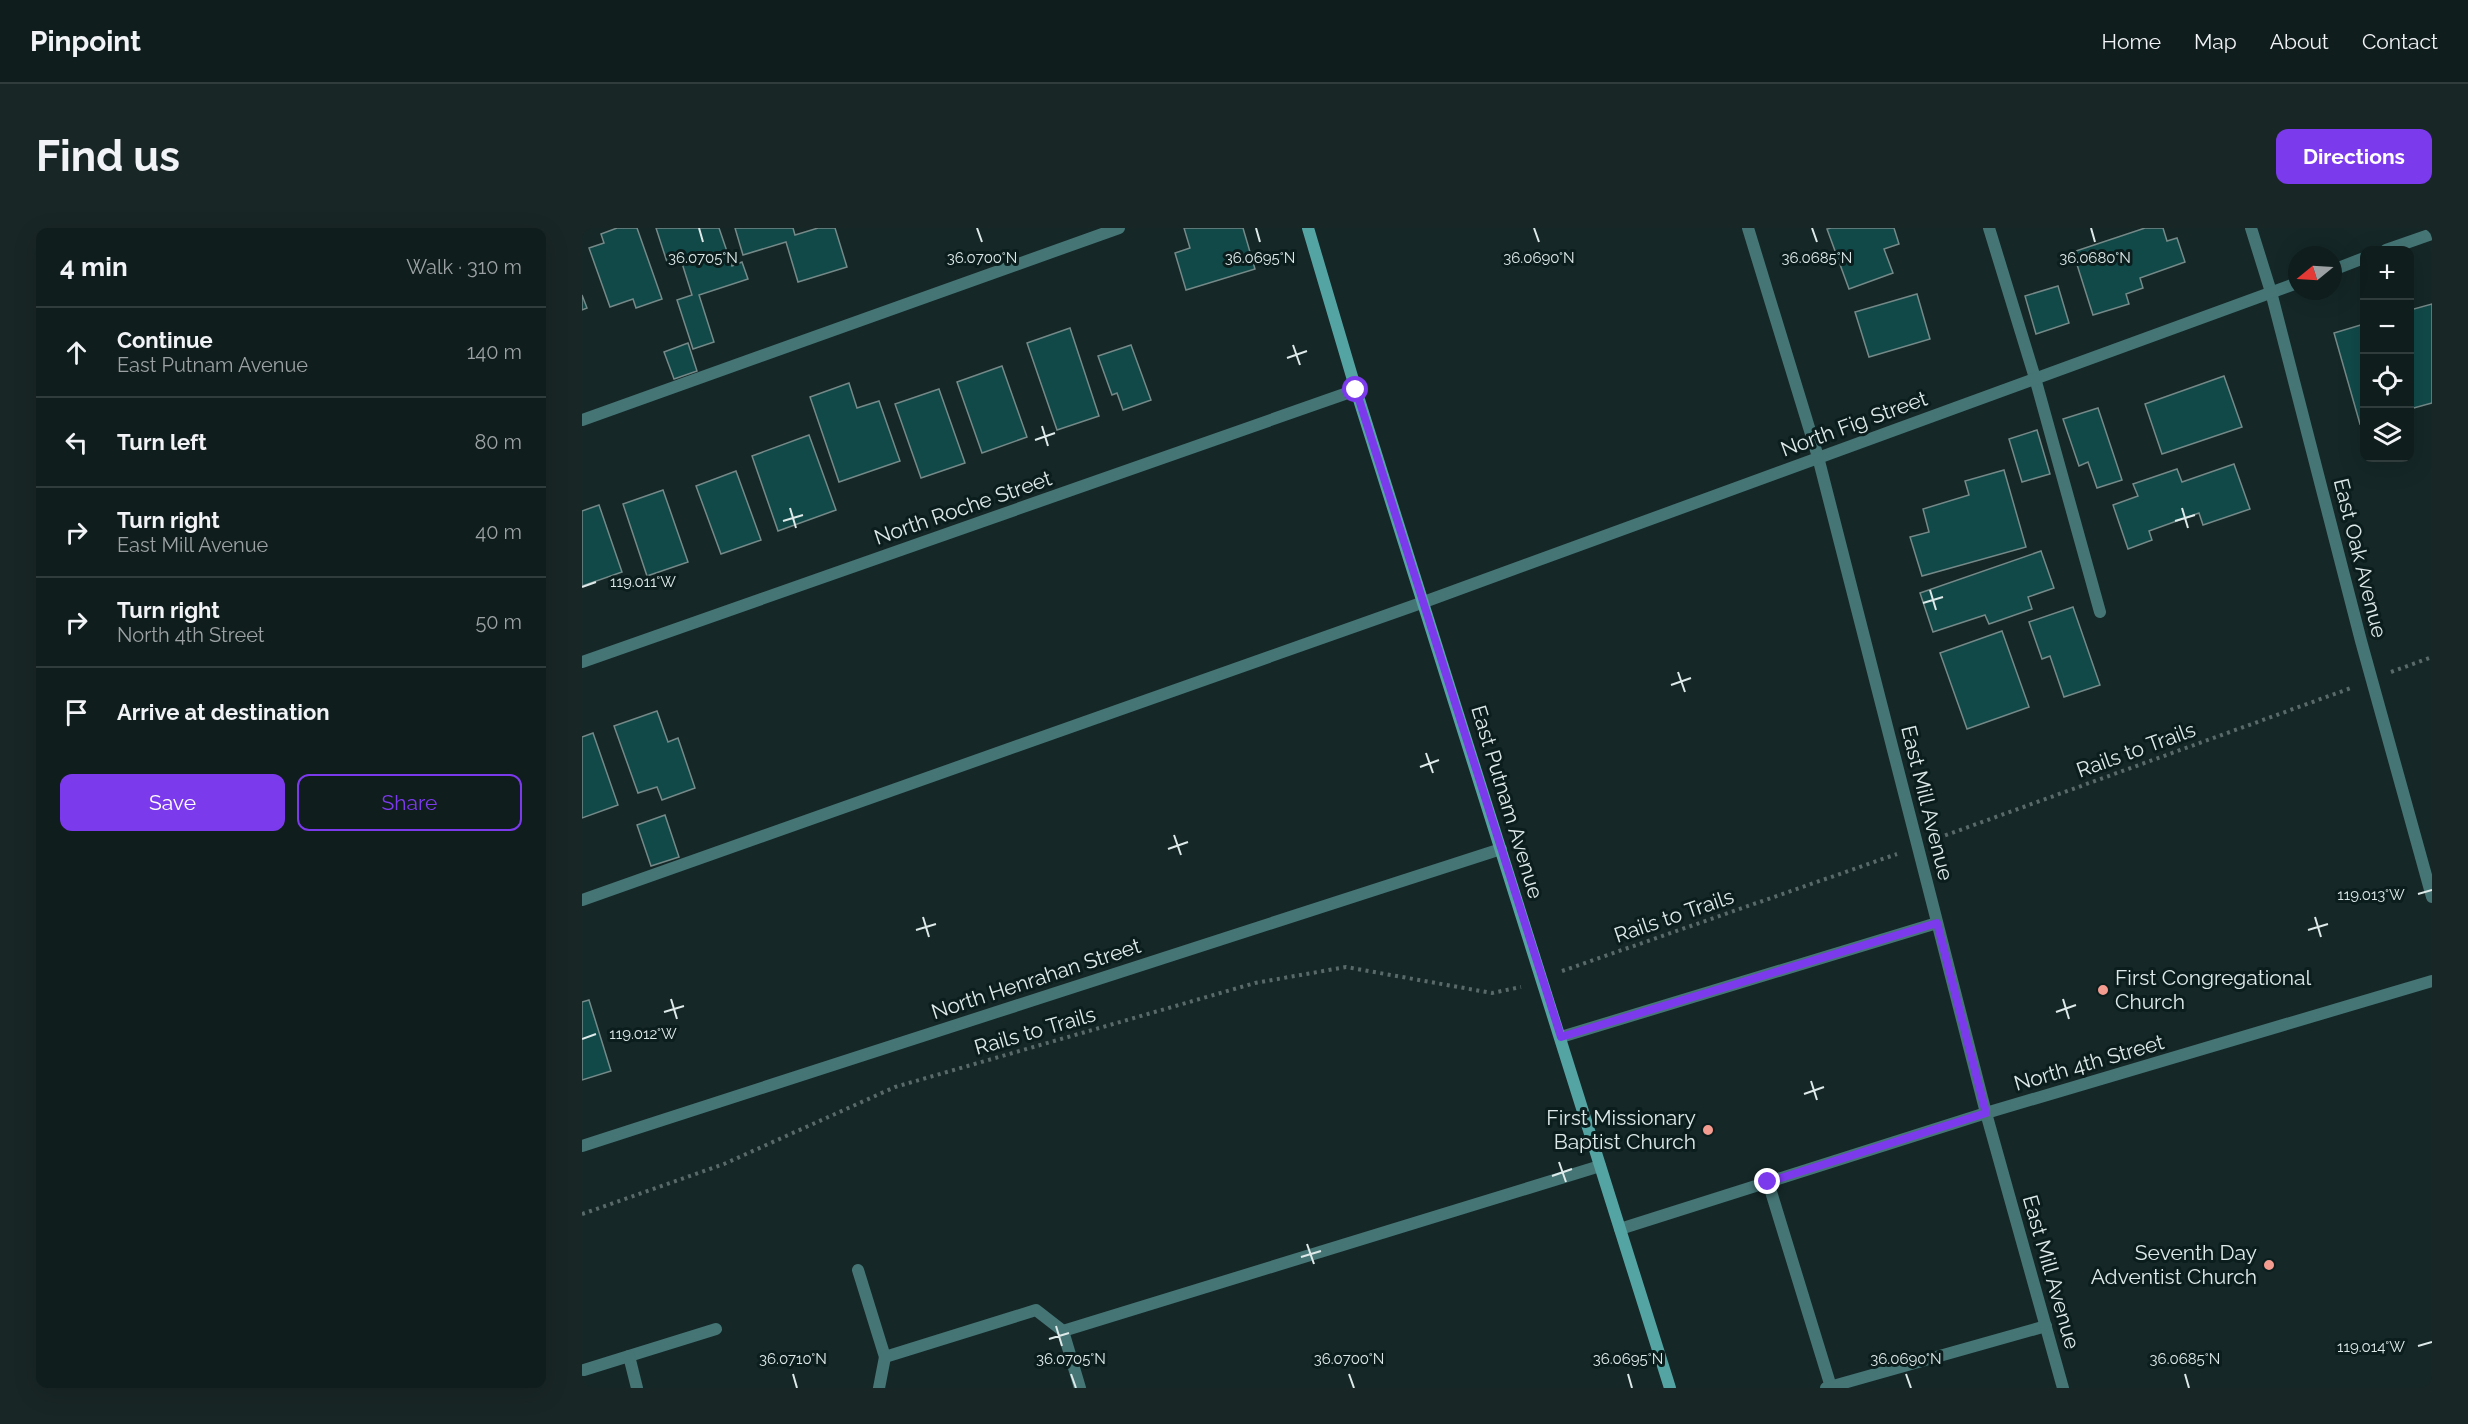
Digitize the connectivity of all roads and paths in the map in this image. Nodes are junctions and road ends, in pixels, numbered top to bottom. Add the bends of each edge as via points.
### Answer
1 (1119, 228) edge
2 (1308, 228) edge
3 (1748, 228) edge
4 (1989, 228) edge
5 (2251, 228) edge
6 (2432, 234) edge
7 (2398, 246) edge
8 (2360, 260) edge
9 (2342, 267) edge
10 (2288, 286) edge
11 (2271, 292) junction
12 (2035, 378) junction
13 (1356, 390) junction
14 (582, 420) edge
15 (1818, 457) junction
16 (1424, 602) junction
17 (2100, 612) dead end
18 (2432, 657) edge
19 (582, 662) edge
20 (2400, 668) dead end
21 (2338, 692) dead end
22 (1944, 835) dead end
23 (1501, 849) junction
24 (1884, 860) dead end
25 (2432, 897) edge
26 (582, 900) edge
27 (1937, 923) junction
28 (1577, 965) dead end
29 (2432, 981) edge
30 (1515, 989) dead end
31 (1561, 1037) junction
32 (1986, 1113) junction
33 (582, 1146) edge
34 (1600, 1166) junction
35 (1768, 1182) junction
36 (582, 1214) edge
37 (1620, 1229) junction
38 (858, 1269) dead end
39 (2046, 1326) junction
40 (716, 1329) dead end
41 (1063, 1331) junction
42 (629, 1356) junction
43 (885, 1357) junction
44 (584, 1370) dead end
45 (1828, 1387) edge
46 (637, 1388) edge
47 (879, 1388) edge
48 (1080, 1388) edge
49 (1670, 1388) edge
50 (2063, 1388) edge

1 - 14 street
2 - 13 street, East Putnam Avenue
3 - 15 street, East Mill Avenue
4 - 12 street
5 - 11 street, East Oak Avenue
6 - 7 street
8 - 9 street
10 - 11 street, North Fig Street
11 - 12 street, North Fig Street
11 - 25 street, East Oak Avenue
12 - 15 street, North Fig Street
12 - 17 street
13 - 16 street, East Putnam Avenue
13 - 19 street, North Roche Street
15 - 16 street, North Fig Street
15 - 27 street, East Mill Avenue
16 - 23 street, East Putnam Avenue
16 - 26 street, North Fig Street
18 - 20 path
21 - 22 path, Rails to Trails
23 - 31 street, East Putnam Avenue
23 - 33 street, North Henrahan Street
24 - 28 path, Rails to Trails
27 - 31 street
27 - 32 street, East Mill Avenue
29 - 32 street, North 4th Street
30 - 36 path, Rails to Trails via 1492,993 1346,967 1255,983 895,1087 724,1164
31 - 34 street, East Putnam Avenue
32 - 35 street, North 4th Street
32 - 39 street, East Mill Avenue
34 - 37 street, East Putnam Avenue
34 - 41 street
35 - 37 street, North 4th Street
35 - 45 street
37 - 49 street, East Putnam Avenue
38 - 43 street
39 - 45 street
39 - 50 street, East Mill Avenue
40 - 42 street
41 - 43 street via 1036,1310
41 - 48 street
42 - 44 street
42 - 46 street
43 - 47 street

